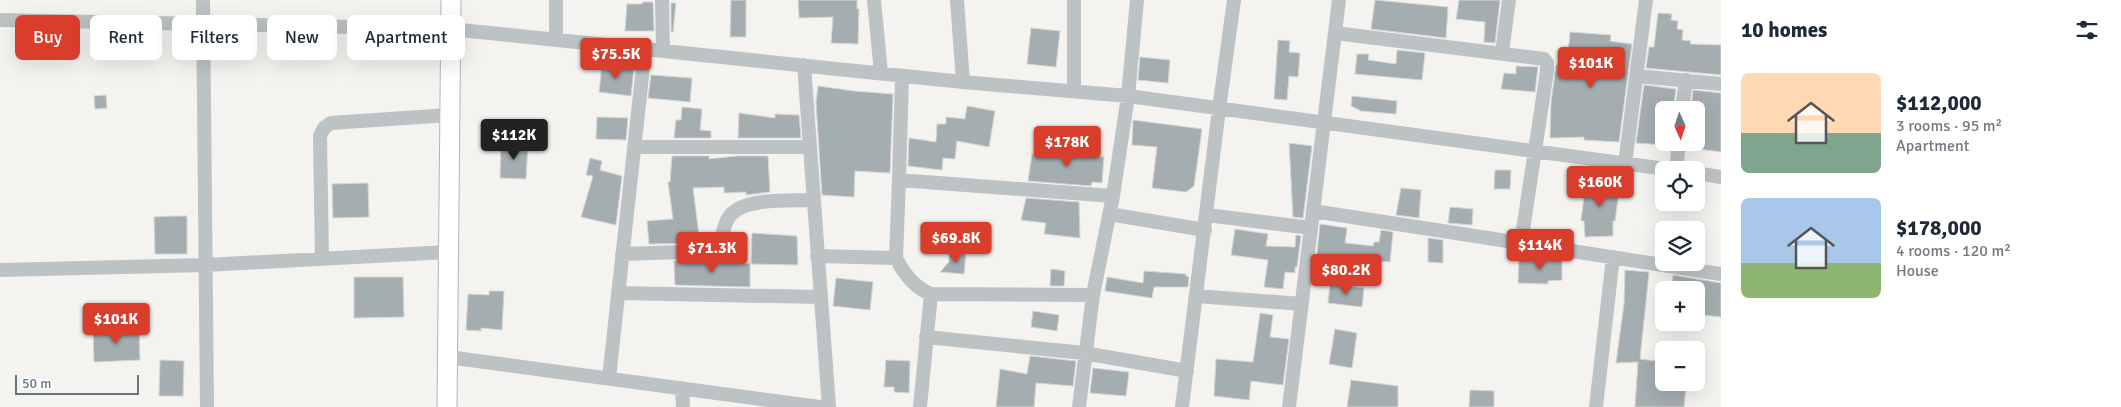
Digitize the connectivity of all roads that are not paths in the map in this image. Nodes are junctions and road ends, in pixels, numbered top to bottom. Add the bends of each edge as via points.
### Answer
1 (203, 0) edge
2 (451, 0) edge
3 (556, 0) edge
4 (662, 0) edge
5 (874, 0) edge
6 (957, 0) edge
7 (1074, 0) edge
8 (1133, 0) edge
9 (1137, 0) edge
10 (1234, 0) edge
11 (1339, 0) edge
12 (1510, 0) edge
13 (1646, 0) edge
14 (203, 15) edge
15 (451, 15) edge
16 (0, 20) edge
17 (172, 23) edge
18 (257, 24) edge
19 (347, 26) edge
20 (465, 30) edge
21 (1335, 33) junction
22 (556, 40) junction
23 (645, 49) junction
24 (663, 51) junction
25 (1502, 53) junction
26 (203, 60) edge
27 (450, 60) edge
28 (804, 66) junction
29 (881, 74) junction
30 (902, 76) junction
31 (1637, 76) junction
32 (1686, 80) junction
33 (963, 82) junction
34 (1721, 84) edge
35 (1074, 91) junction
36 (1128, 96) junction
37 (1683, 101) edge
38 (1219, 109) junction
39 (449, 115) junction
40 (1324, 123) junction
41 (634, 146) junction
42 (810, 147) junction
43 (1534, 151) junction
44 (1625, 164) junction
45 (1655, 168) edge
46 (1705, 174) edge
47 (1721, 177) edge
48 (898, 180) junction
49 (1113, 196) junction
50 (814, 200) junction
51 (1313, 211) junction
52 (1109, 214) junction
53 (1207, 215) junction
54 (1311, 228) junction
55 (1205, 230) junction
56 (1521, 243) junction
57 (448, 252) junction
58 (622, 254) junction
59 (817, 256) junction
60 (1612, 257) junction
61 (896, 258) junction
62 (322, 259) junction
63 (206, 265) junction
64 (0, 270) edge
65 (1721, 274) edge
66 (618, 293) junction
67 (931, 294) junction
68 (1093, 295) junction
69 (1196, 296) junction
70 (821, 298) junction
71 (1302, 304) junction
72 (926, 337) junction
73 (1084, 353) junction
74 (448, 357) junction
75 (1187, 371) junction
76 (609, 378) junction
77 (682, 388) junction
78 (207, 407) edge
79 (447, 407) edge
80 (683, 407) edge
81 (820, 407) edge
82 (829, 407) edge
83 (920, 407) edge
84 (1079, 407) edge
85 (1182, 407) edge
86 (1289, 407) edge
87 (1596, 407) edge

1 - 14 street
2 - 15 street
3 - 22 street
4 - 24 street
5 - 29 street
6 - 33 street
7 - 35 street
8 - 9 street
9 - 36 street
10 - 38 street
11 - 21 street
12 - 25 street
13 - 31 street
16 - 17 street
18 - 19 street
20 - 22 street
21 - 25 street
21 - 40 street
22 - 23 street
23 - 24 street
23 - 41 street
24 - 28 street
25 - 43 street via 1544,59 1547,63
26 - 63 street
27 - 39 street
28 - 29 street
28 - 42 street
29 - 30 street
30 - 33 street
30 - 48 street
31 - 32 street
31 - 44 street
32 - 34 street
32 - 37 street
33 - 35 street
35 - 36 street
36 - 38 street
36 - 49 street
38 - 40 street
38 - 53 street
39 - 57 street
39 - 62 street via 331,123 324,128 320,136
40 - 43 street
40 - 51 street
41 - 42 street
41 - 58 street
42 - 50 street
43 - 44 street
43 - 56 street
44 - 45 street
46 - 47 street
48 - 49 street
48 - 61 street
49 - 52 street
50 - 58 street via 749,203 736,209 725,224 721,244 713,252
50 - 59 street
51 - 54 street
51 - 56 street
52 - 55 street
52 - 68 street
53 - 54 street
53 - 55 street
54 - 71 street
55 - 69 street
56 - 60 street
57 - 62 street
57 - 74 street
58 - 66 street
59 - 61 street
59 - 70 street
60 - 65 street
60 - 87 street
61 - 67 street via 902,270 923,291
62 - 63 street
63 - 64 street
63 - 78 street
66 - 70 street
66 - 76 street
67 - 68 street
67 - 72 street
68 - 73 street
69 - 71 street
69 - 75 street
70 - 82 street
71 - 86 street
72 - 73 street
72 - 83 street
73 - 75 street
73 - 84 street
74 - 76 street
74 - 79 street
75 - 85 street
76 - 77 street
77 - 80 street
77 - 81 street

